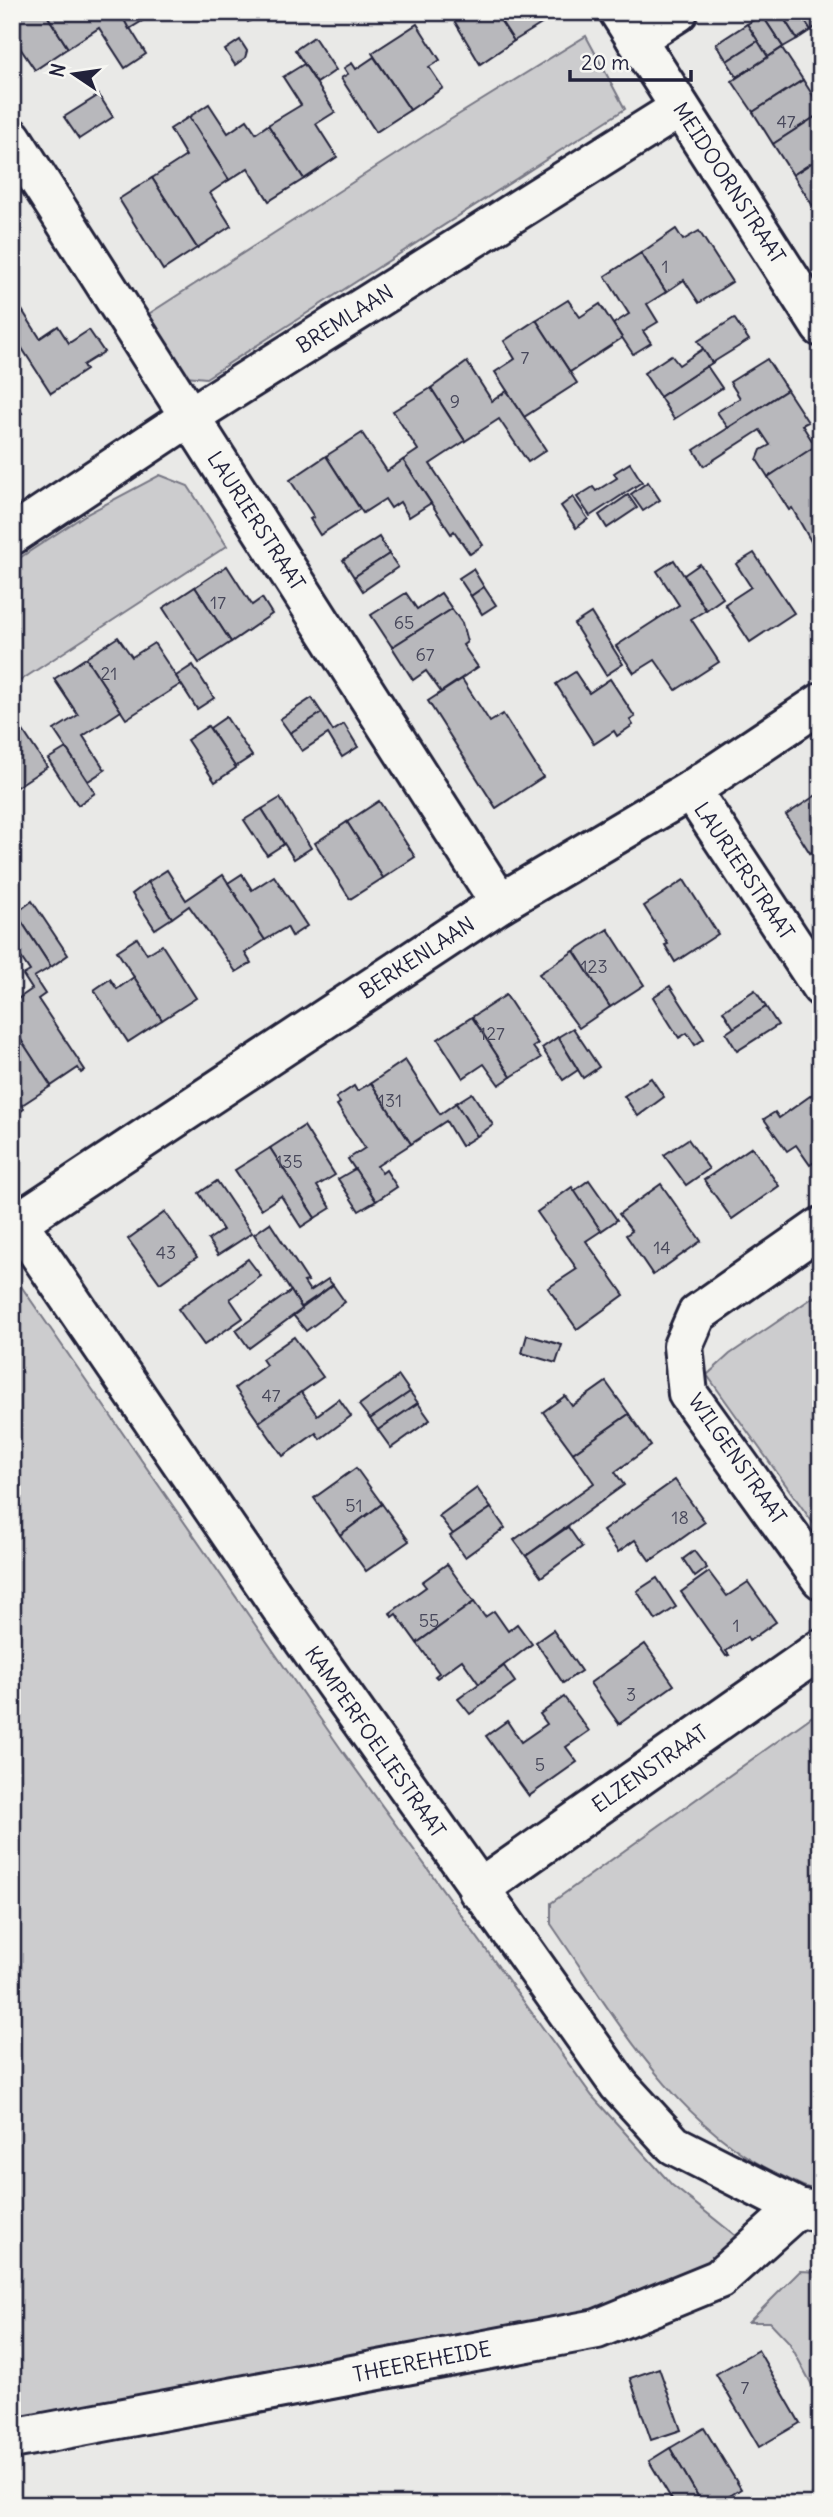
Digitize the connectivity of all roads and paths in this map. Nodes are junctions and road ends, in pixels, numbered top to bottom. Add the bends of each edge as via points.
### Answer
1 (678, 12) edge
2 (627, 26) edge
3 (680, 108) junction
4 (12, 138) edge
5 (821, 327) edge
6 (189, 417) junction
7 (12, 535) edge
8 (821, 703) edge
9 (691, 790) junction
10 (500, 903) junction
11 (821, 987) edge
12 (15, 1218) edge
13 (821, 1227) edge
14 (821, 1579) edge
15 (821, 1649) edge
16 (478, 1890) junction
17 (809, 2210) edge
18 (12, 2439) edge

1 - 2 street, MEIDOORNSTRAAT
2 - 3 street, MEIDOORNSTRAAT
3 - 5 street, MEIDOORNSTRAAT
3 - 6 street, BREMLAAN
4 - 6 street, LAURIERSTRAAT
6 - 7 street, BREMLAAN
6 - 10 street, LAURIERSTRAAT
8 - 9 street, BERKENLAAN
9 - 10 street, BERKENLAAN
9 - 11 street, LAURIERSTRAAT
10 - 12 street, BERKENLAAN
12 - 16 street, KAMPERFOELIESTRAAT
13 - 14 street, WILGENSTRAAT via 697,1314 683,1346 688,1394
15 - 16 street, ELZENSTRAAT
16 - 17 street, KAMPERFOELIESTRAAT via 619,2085 674,2145
17 - 18 street, THEEREHEIDE via 719,2280 597,2329

